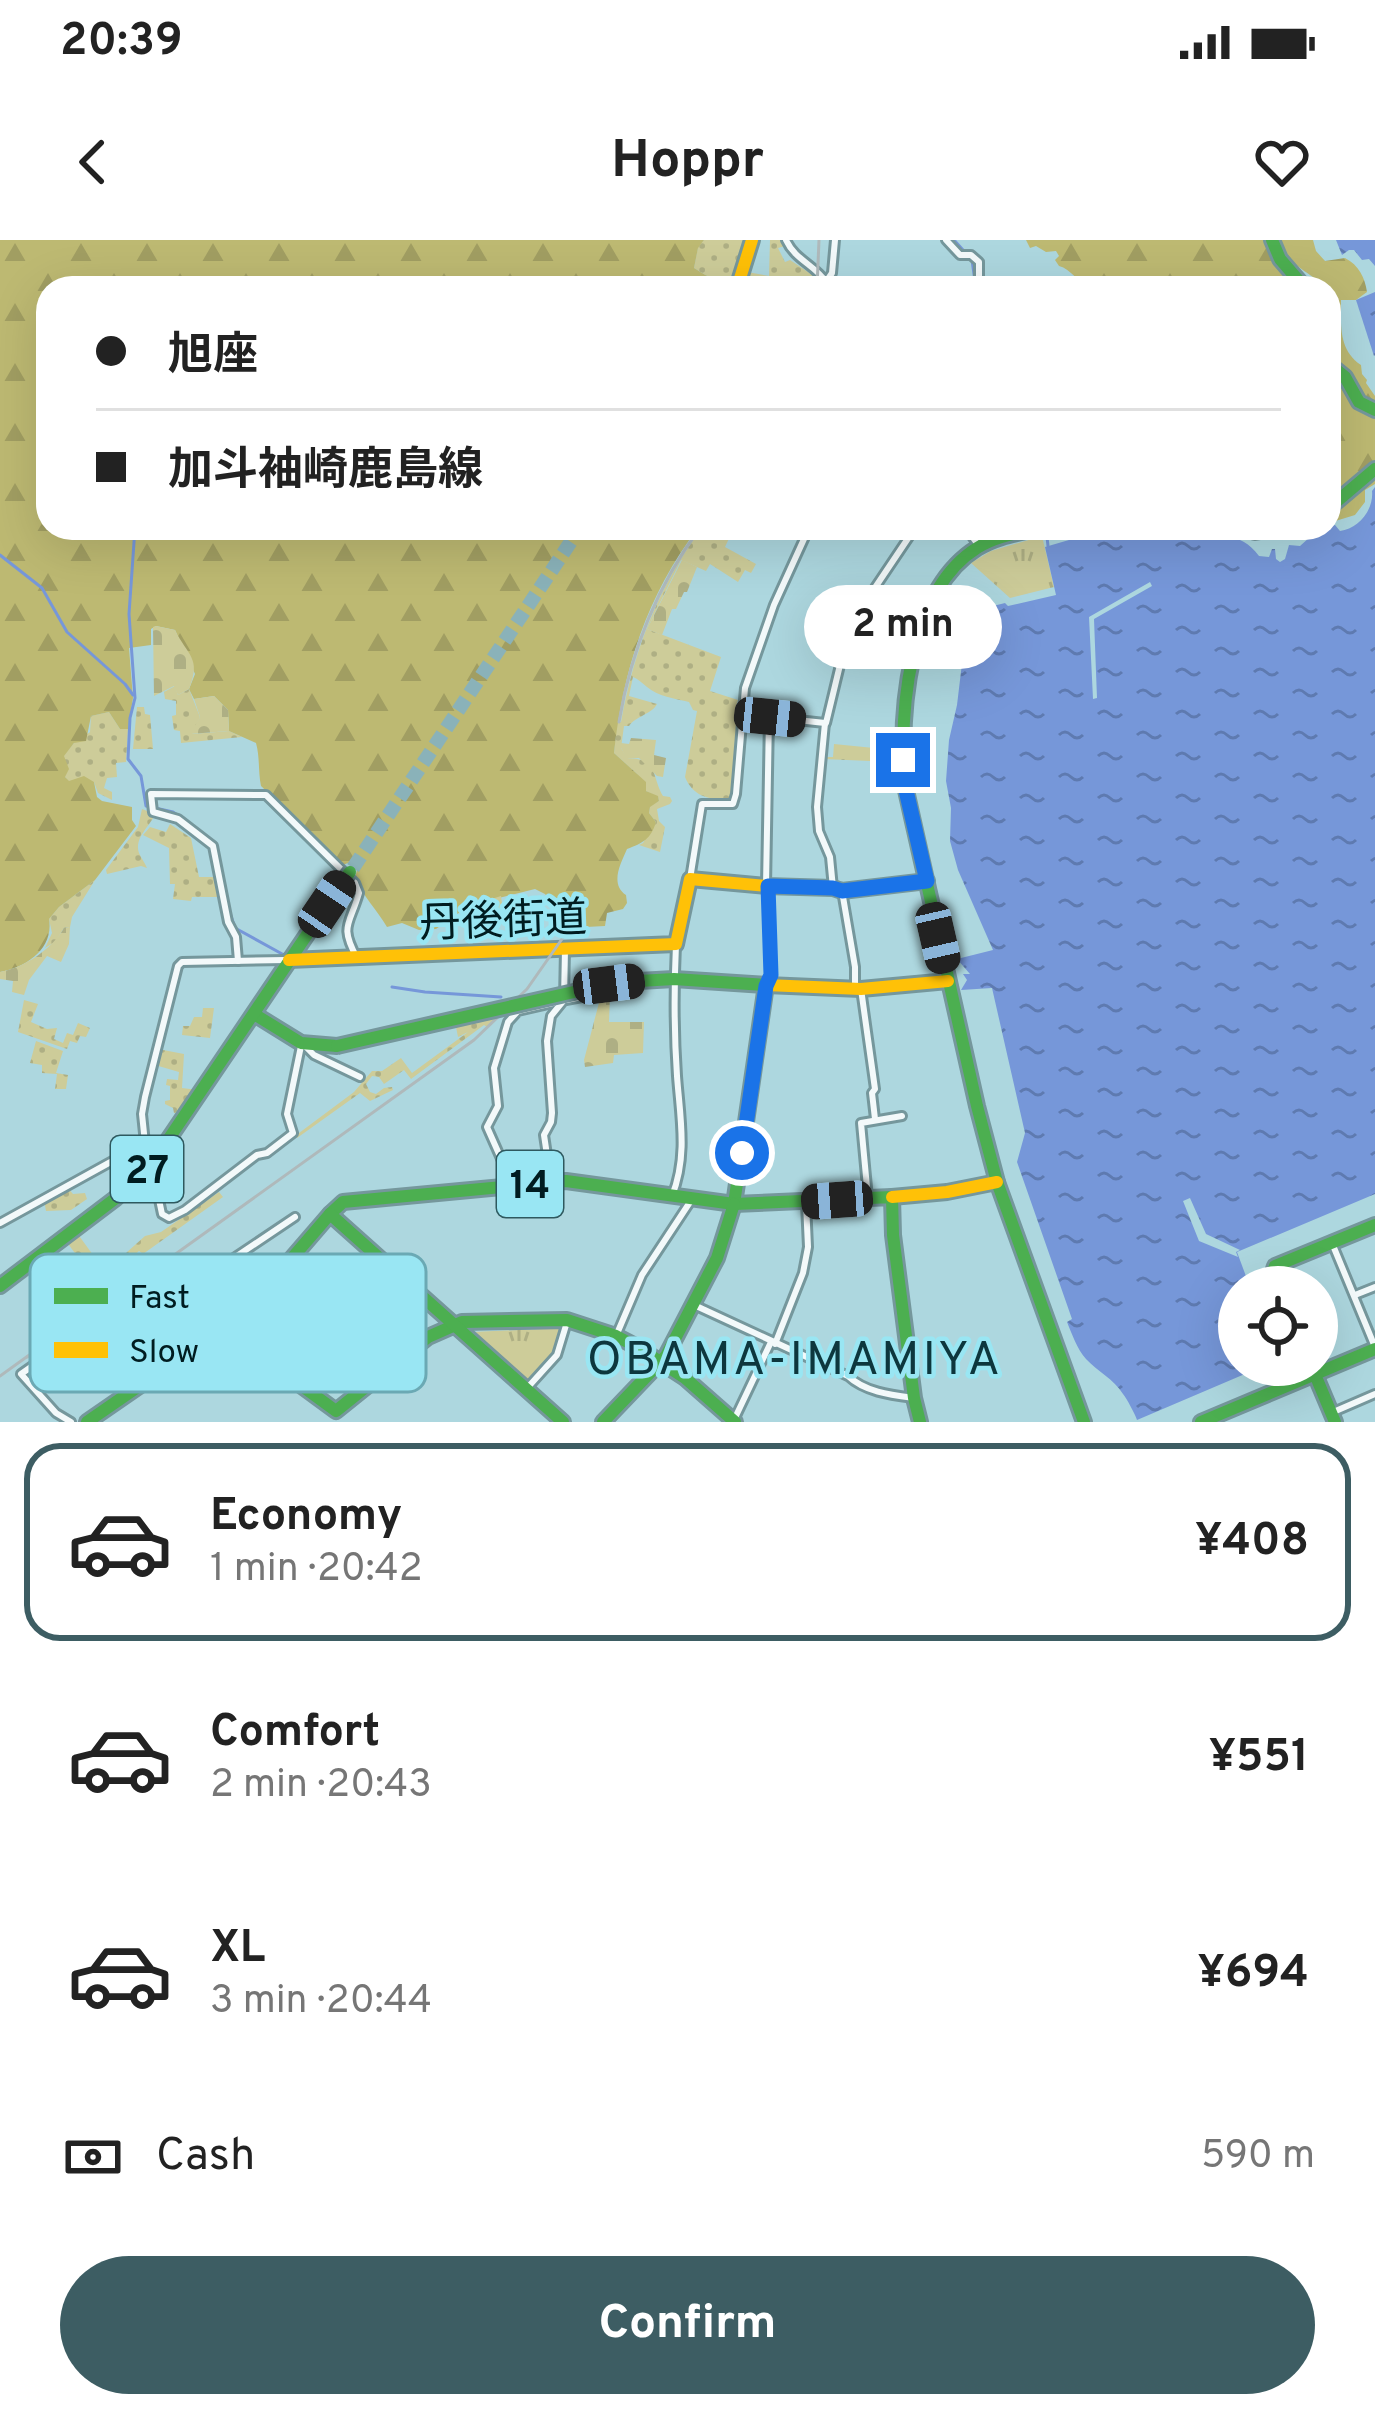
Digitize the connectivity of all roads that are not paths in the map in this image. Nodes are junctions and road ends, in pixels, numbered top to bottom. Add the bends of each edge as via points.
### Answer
1 (752, 240) edge
2 (786, 240) edge
3 (835, 240) edge
4 (946, 240) edge
5 (1272, 240) edge
6 (741, 276) edge
7 (822, 276) edge
8 (831, 276) edge
9 (979, 276) edge
10 (1294, 276) edge
11 (1341, 373) edge
12 (1375, 410) edge
13 (1375, 469) edge
14 (1341, 502) edge
15 (803, 540) edge
16 (907, 540) edge
17 (985, 540) edge
18 (744, 714) junction
19 (770, 717) junction
20 (826, 723) dead end
21 (350, 872) tunnel mouth
22 (690, 879) junction
23 (927, 881) junction
24 (767, 886) junction
25 (838, 890) junction
26 (676, 944) junction
27 (565, 949) junction
28 (357, 958) junction
29 (289, 960) junction
30 (238, 961) junction
31 (948, 981) junction
32 (674, 982) junction
33 (766, 986) junction
34 (858, 988) junction
35 (564, 1000) junction
36 (254, 1014) junction
37 (302, 1043) junction
38 (360, 1077) dead end
39 (902, 1115) dead end
40 (875, 1119) junction
41 (152, 1165) junction
42 (551, 1182) junction
43 (998, 1182) junction
44 (506, 1186) junction
45 (672, 1196) junction
46 (892, 1197) junction
47 (868, 1198) junction
48 (692, 1199) junction
49 (806, 1202) junction
50 (734, 1204) junction
51 (329, 1214) junction
52 (295, 1217) dead end
53 (0, 1223) edge
54 (1375, 1225) edge
55 (1332, 1243) junction
56 (298, 1252) edge
57 (42, 1254) edge
58 (240, 1254) edge
59 (374, 1254) edge
60 (30, 1263) edge
61 (1275, 1266) edge
62 (0, 1286) edge
63 (1375, 1287) edge
64 (1355, 1295) junction
65 (426, 1301) edge
66 (694, 1305) junction
67 (567, 1320) junction
68 (454, 1326) junction
69 (616, 1336) junction
70 (426, 1339) edge
71 (773, 1343) junction
72 (1375, 1348) edge
73 (660, 1361) junction
74 (1338, 1361) edge
75 (1279, 1386) edge
76 (1320, 1386) edge
77 (526, 1389) junction
78 (35, 1392) edge
79 (131, 1392) edge
80 (309, 1392) edge
81 (361, 1392) edge
82 (1375, 1394) edge
83 (914, 1398) junction
84 (1333, 1417) edge
85 (70, 1422) edge
86 (88, 1422) edge
87 (563, 1422) edge
88 (603, 1422) edge
89 (734, 1422) edge
90 (920, 1422) edge
91 (1084, 1422) edge
92 (1201, 1422) edge

1 - 6 main road
2 - 7 street
3 - 8 street
4 - 9 street via 979,262
5 - 10 main road
11 - 12 main road via 1359,402
13 - 14 main road
15 - 18 street via 756,652
16 - 20 street via 862,608
17 - 23 main road via 932,605 905,694 904,773
18 - 19 street
18 - 22 street via 733,804 703,804
19 - 24 street
19 - 25 street via 825,723 817,807
21 - 29 main road, 27
22 - 24 main road
22 - 26 main road
23 - 25 main road
23 - 31 main road
24 - 25 main road
24 - 33 street
25 - 34 street
26 - 27 main road, 丹後街道
26 - 32 street
27 - 28 main road, 丹後街道
27 - 35 street
28 - 29 main road, 丹後街道
28 - 30 street via 346,938 355,883 266,795 151,794 153,809 213,846
29 - 30 street, 丹後街道
29 - 36 main road, 27
30 - 53 street, 丹後街道 via 178,966 145,1097 145,1143
31 - 34 main road
31 - 43 main road
32 - 33 main road
32 - 35 street
32 - 37 main road, bridge via 609,984 337,1046
32 - 45 street via 683,1150
33 - 34 main road
33 - 50 main road
34 - 40 street
35 - 42 street via 547,1041
35 - 44 street via 508,1022 494,1069 498,1106 487,1127
36 - 37 main road
36 - 41 main road, 27
37 - 37 street via 347,1038 491,1005 478,1019 341,1051 313,1052
37 - 38 street
37 - 41 street via 287,1114 293,1133 169,1218
39 - 40 street
40 - 47 street via 861,1123
41 - 57 main road, 27
42 - 44 main road, 14
42 - 45 main road, 14
43 - 46 main road
43 - 91 main road
44 - 51 main road, 14 via 343,1202
45 - 48 main road, 14
46 - 47 main road
46 - 83 main road
47 - 49 main road
48 - 50 main road, 14
48 - 69 street via 642,1276
49 - 50 main road
49 - 71 street via 803,1273
50 - 66 main road
51 - 56 main road
51 - 59 main road
52 - 58 street
54 - 55 main road
55 - 61 main road
55 - 64 street
60 - 62 main road, 27
63 - 64 street
64 - 72 street
65 - 68 main road
66 - 71 street
66 - 73 main road
67 - 68 main road
67 - 69 main road
67 - 77 street via 557,1355
68 - 70 main road
68 - 77 main road
69 - 73 main road
71 - 83 street via 877,1392
71 - 89 street
72 - 74 main road
73 - 88 main road
73 - 89 main road
75 - 92 main road
76 - 84 main road
77 - 87 main road
78 - 85 street
79 - 86 main road
80 - 81 main road via 338,1415
82 - 84 street
83 - 90 main road

